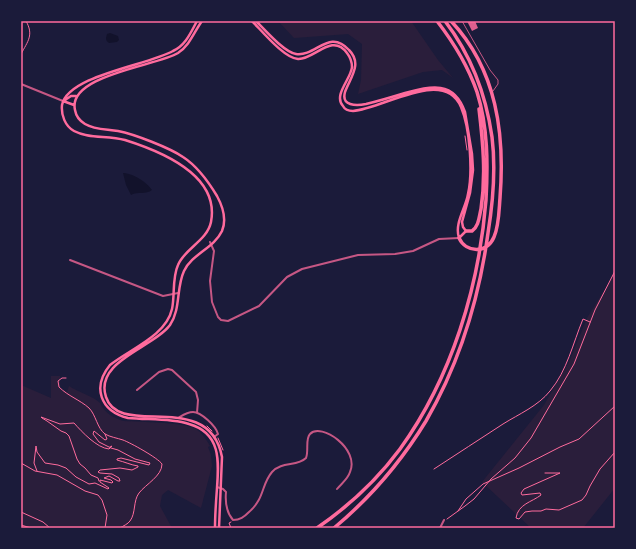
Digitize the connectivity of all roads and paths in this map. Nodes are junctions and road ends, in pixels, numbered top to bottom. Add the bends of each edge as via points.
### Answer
1 (26, 21) edge
2 (197, 21) edge
3 (202, 21) edge
4 (252, 21) edge
5 (256, 21) edge
6 (437, 21) edge
7 (445, 21) edge
8 (451, 21) edge
9 (462, 21) edge
10 (21, 54) edge
11 (21, 84) edge
12 (493, 91) dead end
13 (477, 93) junction
14 (76, 96) junction
15 (63, 101) junction
16 (74, 105) junction
17 (465, 132) dead end
18 (467, 153) dead end
19 (466, 231) junction
20 (458, 238) junction
21 (210, 242) dead end
22 (70, 260) dead end
23 (615, 271) edge
24 (178, 293) junction
25 (174, 294) junction
26 (590, 323) junction
27 (66, 378) dead end
28 (137, 390) dead end
29 (615, 406) edge
30 (197, 413) junction
31 (178, 418) junction
32 (105, 434) junction
33 (213, 438) junction
34 (110, 448) junction
35 (615, 452) edge
36 (21, 463) edge
37 (434, 469) dead end
38 (38, 471) junction
39 (546, 473) dead end
40 (100, 482) junction
41 (486, 483) junction
42 (217, 487) junction
43 (221, 488) junction
44 (337, 489) dead end
45 (21, 512) edge
46 (458, 512) junction
47 (233, 520) junction
48 (444, 520) joint
49 (21, 526) edge
50 (31, 528) edge
51 (50, 528) edge
52 (105, 528) edge
53 (120, 528) edge
54 (215, 528) edge
55 (219, 528) edge
56 (231, 528) edge
57 (317, 528) edge
58 (334, 528) edge
59 (440, 528) edge

1 - 10 path via 30,35
2 - 15 main road via 186,41 173,52 121,68 79,85 69,92
3 - 14 main road via 189,44 175,55 122,71 91,84
4 - 20 main road via 280,49 296,59 305,58 328,46 345,50 352,68 340,98 341,104 348,110 367,108 428,89 443,91 459,102 471,167 468,194 458,226
5 - 19 main road via 295,54 305,54 331,42 345,46 352,53 355,63 354,73 345,94 348,104 358,106 428,87 446,90 457,97 465,112 473,164 470,193 462,222
6 - 13 highway via 464,62
7 - 58 highway via 460,42 475,73 490,122 494,172 485,253 465,332 434,406 410,445 386,476
8 - 20 highway via 479,62 488,81 498,116 502,149 499,209 494,239 485,248 476,250 464,246
9 - 12 lane via 498,80 498,85
11 - 15 street
13 - 19 highway via 484,154 483,186 478,225 473,231
13 - 57 highway via 484,126 487,160 486,200 481,244 455,343 438,384 399,449 378,476 354,500
14 - 15 main road
14 - 16 main road
15 - 16 main road
15 - 25 main road via 63,117 74,131 85,135 125,140 169,158 188,169 209,197 212,213 209,228 177,265
16 - 24 main road via 77,117 85,124 122,132 183,157 200,172 218,198 224,215 223,229 214,242 186,268
17 - 18 path
19 - 20 main road
20 - 21 street via 439,239 413,251 358,255 302,269 287,277 259,306 225,322 218,317 212,302 210,281 214,250
22 - 25 street via 163,296
23 - 26 path
24 - 25 street
24 - 31 main road via 176,312 170,324 159,336 116,364 104,385 108,403 120,412
25 - 33 main road via 168,320 163,327 110,364 100,384 100,395 108,409 119,416 186,423
26 - 37 path via 583,319 566,365 540,402
26 - 41 path via 574,364 535,432 515,458
27 - 32 path via 58,381 58,388 90,409
28 - 30 street via 159,372 172,370 196,392
29 - 41 path via 580,439
30 - 31 street via 188,413
30 - 33 street via 216,429 218,434
31 - 33 main road via 199,423 210,431
32 - 34 path via 105,440 94,431 93,434 99,442
32 - 53 path via 134,446 162,464 160,473 143,487 136,497 129,522
33 - 42 main road via 218,455
33 - 43 main road via 220,448 222,457
34 - 40 path via 104,449 98,445 74,423 60,424 42,417 69,436 80,464
34 - 40 path via 150,463 146,465 117,458 138,467 132,470 100,470 98,472 112,474 120,481 109,476 104,478 112,480 112,483
35 - 39 path via 600,469 582,500 559,510 525,512 519,519 516,518 522,507 541,495 522,495 524,489 560,473
36 - 38 path
38 - 40 path via 34,463 36,446 45,463 66,468 89,484 95,483 109,488
38 - 52 path via 57,475 85,491 98,495 107,515
41 - 46 path via 474,499
41 - 46 path via 466,499
42 - 43 street
42 - 54 main road
43 - 47 street via 226,492 226,507
43 - 55 main road
44 - 47 street via 351,471 351,455 334,437 320,431 312,432 308,436 306,458 276,468 269,476 254,508 240,519
45 - 51 path
46 - 48 path
47 - 56 path via 229,523
48 - 59 street
49 - 50 path

